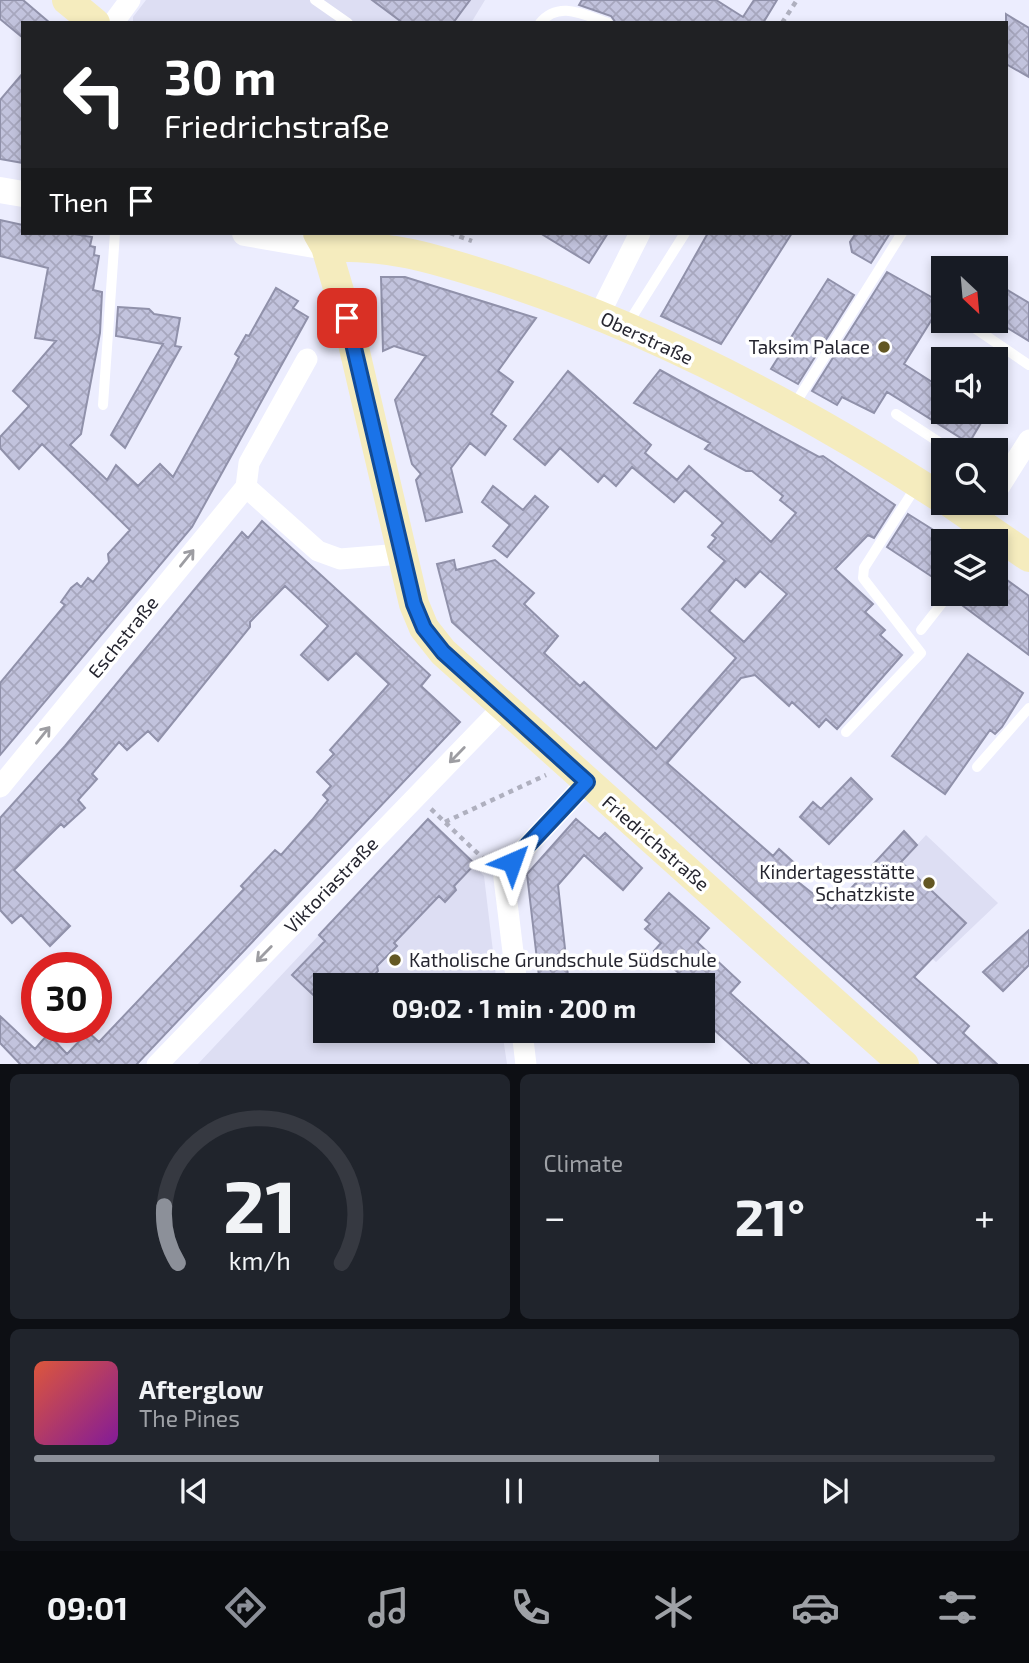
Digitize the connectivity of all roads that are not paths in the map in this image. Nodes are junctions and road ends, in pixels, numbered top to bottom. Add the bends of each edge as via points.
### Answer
1 (67, 0) edge
2 (130, 0) edge
3 (315, 0) edge
4 (93, 21) edge
5 (114, 21) edge
6 (345, 21) edge
7 (542, 21) edge
8 (602, 21) edge
9 (0, 190) edge
10 (21, 194) edge
11 (115, 235) edge
12 (267, 235) edge
13 (639, 235) edge
14 (683, 235) edge
15 (901, 235) edge
16 (322, 240) edge
17 (613, 322) junction
18 (982, 333) edge
19 (307, 359) dead end
20 (1029, 365) edge
21 (103, 405) dead end
22 (793, 407) junction
23 (896, 414) dead end
24 (933, 438) edge
25 (1029, 440) edge
26 (1008, 470) edge
27 (918, 482) junction
28 (246, 486) junction
29 (931, 491) edge
30 (970, 515) edge
31 (986, 524) edge
32 (401, 554) junction
33 (1029, 557) edge
34 (940, 606) edge
35 (921, 630) dead end
36 (504, 706) junction
37 (1029, 708) edge
38 (846, 732) dead end
39 (977, 767) dead end
40 (578, 773) junction
41 (0, 787) edge
42 (516, 973) edge
43 (523, 1043) edge
44 (159, 1064) edge
45 (526, 1064) edge
46 (903, 1064) edge

1 - 4 main road
2 - 5 street
3 - 6 lane
7 - 8 lane via 548,13 563,8
9 - 10 street
11 - 21 lane
12 - 16 street
13 - 17 street
14 - 17 lane
15 - 22 lane
16 - 17 main road, Oberstraße via 383,247 449,262 550,295
16 - 32 main road, Friedrichstraße via 347,318
17 - 22 main road, Oberstraße
18 - 20 lane
19 - 28 street via 249,463
22 - 27 main road, Oberstraße
23 - 24 lane
25 - 26 street
27 - 29 main road, Oberstraße
27 - 38 lane via 864,568 863,578 921,653
28 - 32 street via 318,551 340,559
41 -> 28 street, Eschstraße
30 - 31 main road
31 - 33 main road
32 - 36 main road, Friedrichstraße via 424,628 443,652
34 - 35 lane
36 - 40 main road, Friedrichstraße
36 -> 44 street, Viktoriastraße
37 - 39 lane
40 - 42 street via 504,878
40 - 46 main road, Friedrichstraße
43 - 45 street

